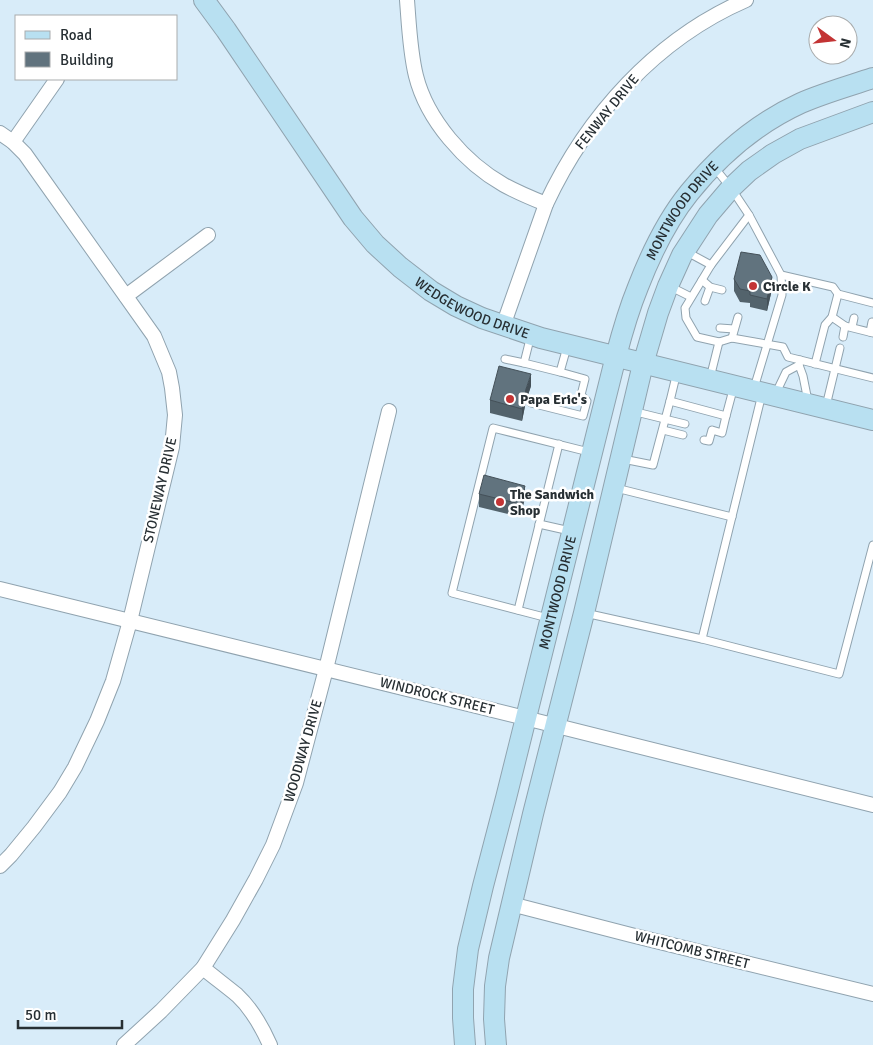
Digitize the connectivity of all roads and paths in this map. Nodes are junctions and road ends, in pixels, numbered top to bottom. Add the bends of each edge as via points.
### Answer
1 (204, 0) edge
2 (407, 0) edge
3 (746, 0) edge
4 (873, 78) edge
5 (56, 80) edge
6 (873, 112) edge
7 (0, 133) edge
8 (13, 142) junction
9 (713, 165) junction
10 (731, 188) junction
11 (546, 204) junction
12 (749, 215) junction
13 (208, 234) dead end
14 (684, 251) junction
15 (710, 265) junction
16 (781, 276) junction
17 (702, 280) junction
18 (668, 286) junction
19 (710, 287) junction
20 (722, 290) dead end
21 (838, 294) junction
22 (126, 296) junction
23 (691, 297) junction
24 (859, 300) junction
25 (705, 301) dead end
26 (873, 303) edge
27 (857, 308) dead end
28 (738, 317) dead end
29 (832, 317) junction
30 (854, 318) dead end
31 (872, 322) edge
32 (503, 326) junction
33 (849, 327) junction
34 (720, 328) dead end
35 (734, 328) junction
36 (871, 332) edge
37 (531, 335) junction
38 (843, 337) dead end
39 (732, 338) junction
40 (719, 342) junction
41 (568, 344) junction
42 (767, 344) junction
43 (840, 348) dead end
44 (616, 356) junction
45 (505, 359) dead end
46 (524, 363) junction
47 (799, 363) junction
48 (643, 364) junction
49 (815, 364) junction
50 (835, 369) junction
51 (677, 371) junction
52 (560, 372) junction
53 (873, 378) edge
54 (710, 380) junction
55 (734, 386) junction
56 (763, 393) junction
57 (670, 401) junction
58 (531, 403) dead end
59 (816, 406) junction
60 (389, 411) dead end
61 (632, 411) junction
62 (726, 416) junction
63 (591, 418) junction
64 (665, 419) junction
65 (873, 420) edge
66 (685, 424) dead end
67 (662, 430) junction
68 (682, 434) dead end
69 (704, 440) dead end
70 (559, 444) junction
71 (592, 452) junction
72 (620, 458) junction
73 (614, 488) junction
74 (732, 517) junction
75 (539, 524) junction
76 (569, 541) junction
77 (873, 545) edge
78 (597, 558) junction
79 (0, 589) edge
80 (518, 610) junction
81 (584, 613) junction
82 (550, 618) junction
83 (130, 621) junction
84 (702, 640) junction
85 (326, 669) junction
86 (525, 718) junction
87 (555, 725) junction
88 (873, 805) edge
89 (0, 866) edge
90 (511, 904) junction
91 (203, 968) junction
92 (873, 994) edge
93 (124, 1045) edge
94 (270, 1045) edge
95 (465, 1045) edge
96 (496, 1045) edge

1 - 32 main road, WEDGEWOOD DRIVE via 353,218 375,244 431,291 456,306
2 - 11 street via 412,59 434,118 477,166 502,184
3 - 11 street, FENWAY DRIVE via 692,29 663,51 614,98 576,148
4 - 9 main road, MONTWOOD DRIVE via 801,104 772,119
5 - 8 street
6 - 10 main road, MONTWOOD DRIVE via 800,139 774,154
7 - 8 street, STONEWAY DRIVE
8 - 22 street, STONEWAY DRIVE via 25,154
9 - 10 lane
9 - 44 main road, MONTWOOD DRIVE via 688,194 648,262
10 - 12 lane
10 - 14 main road, MONTWOOD DRIVE
11 - 32 street, FENWAY DRIVE
12 - 15 lane
12 - 16 lane
13 - 22 street
14 - 15 lane
14 - 18 main road, MONTWOOD DRIVE
15 - 17 lane
16 - 21 lane via 833,288
16 - 42 lane via 782,296
17 - 19 lane
17 - 23 lane
18 - 23 lane
18 - 48 main road, MONTWOOD DRIVE
19 - 20 lane
19 - 25 lane
21 - 24 lane
21 - 29 lane
22 - 83 street, STONEWAY DRIVE via 154,336 164,357 175,415 172,447
23 - 40 lane via 685,308 686,318 697,337
24 - 26 lane
24 - 27 lane
28 - 35 lane
29 - 33 lane
29 - 49 lane via 825,325
30 - 33 lane
31 - 36 lane
32 - 37 main road, WEDGEWOOD DRIVE
33 - 36 lane
33 - 38 lane
34 - 35 lane
35 - 39 lane
37 - 41 main road, WEDGEWOOD DRIVE
37 - 46 lane
39 - 40 lane
39 - 42 lane
40 - 54 lane
41 - 44 main road, WEDGEWOOD DRIVE
41 - 52 lane
42 - 47 lane via 783,347 788,357
42 - 56 lane
43 - 50 lane
44 - 48 main road, WEDGEWOOD DRIVE
44 - 63 main road, MONTWOOD DRIVE
45 - 46 lane
46 - 52 lane
47 - 49 lane
47 - 56 lane
47 - 59 lane
48 - 51 main road, WEDGEWOOD DRIVE
48 - 61 main road, MONTWOOD DRIVE
49 - 50 lane
50 - 53 lane
50 - 59 lane
51 - 54 main road, WEDGEWOOD DRIVE
51 - 57 lane
52 - 63 lane via 585,379 581,395 587,401
54 - 55 main road, WEDGEWOOD DRIVE
55 - 56 main road, WEDGEWOOD DRIVE
55 - 62 lane
56 - 59 main road, WEDGEWOOD DRIVE
56 - 74 lane
57 - 62 lane
57 - 64 lane
58 - 63 lane
59 - 65 main road, WEDGEWOOD DRIVE
60 - 85 street, WOODWAY DRIVE
61 - 64 lane
61 - 72 main road, MONTWOOD DRIVE
62 - 69 lane via 722,433 709,430 709,441
63 - 71 main road, MONTWOOD DRIVE
64 - 66 lane
64 - 67 lane
67 - 68 lane
67 - 72 lane via 653,464
70 - 71 lane
70 - 75 lane
70 - 80 lane via 493,428 452,593
71 - 76 main road, MONTWOOD DRIVE
72 - 73 main road, MONTWOOD DRIVE
73 - 74 lane
73 - 78 main road, MONTWOOD DRIVE
74 - 84 lane
75 - 76 lane
75 - 80 lane
76 - 78 main road
76 - 82 main road, MONTWOOD DRIVE
77 - 84 lane via 839,674
78 - 81 main road, MONTWOOD DRIVE
79 - 83 street, WINDROCK STREET
80 - 82 lane
81 - 84 lane
81 - 87 main road, MONTWOOD DRIVE
82 - 86 main road, MONTWOOD DRIVE
83 - 85 street, WINDROCK STREET
83 - 89 street, STONEWAY DRIVE via 113,681 75,767 34,827
85 - 86 street, WINDROCK STREET
85 - 91 street, WOODWAY DRIVE via 296,783 273,845 234,920
86 - 87 street, WINDROCK STREET
86 - 95 main road, MONTWOOD DRIVE via 468,949 463,1018
87 - 88 street, WINDROCK STREET
87 - 90 main road, MONTWOOD DRIVE
90 - 92 street, WHITCOMB STREET
90 - 96 main road, MONTWOOD DRIVE via 495,986
91 - 93 street, WOODWAY DRIVE
91 - 94 street via 238,996 259,1023

